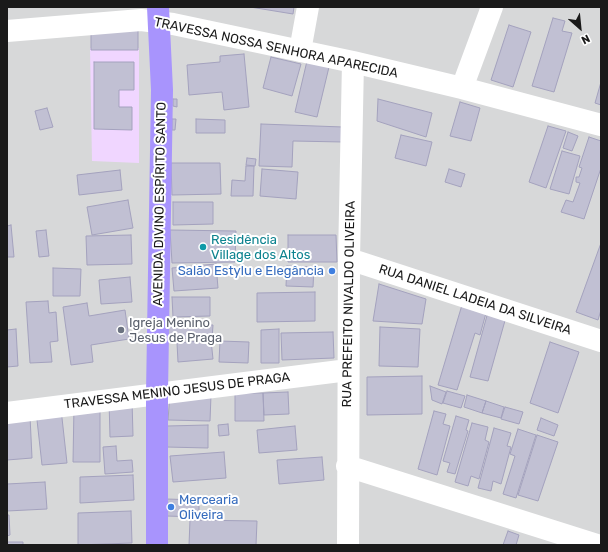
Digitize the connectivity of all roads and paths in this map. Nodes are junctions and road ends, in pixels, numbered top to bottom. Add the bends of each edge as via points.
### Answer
1 (308, 7) edge
2 (492, 7) edge
3 (158, 15) edge
4 (7, 31) edge
5 (300, 51) junction
6 (353, 62) junction
7 (462, 88) junction
8 (601, 125) edge
9 (349, 259) junction
10 (601, 341) edge
11 (348, 370) junction
12 (157, 393) junction
13 (7, 413) edge
14 (347, 466) junction
15 (157, 545) edge
16 (348, 545) edge
17 (596, 545) edge

1 - 5 street
2 - 7 street
3 - 4 street, TRAVESSA NOSSA SENHORA APARECIDA via 141,20
3 - 5 street, TRAVESSA NOSSA SENHORA APARECIDA via 173,24
3 - 12 main road, AVENIDA DIVINO ESPÍRITO SANTO via 162,90
5 - 6 street, TRAVESSA NOSSA SENHORA APARECIDA
6 - 7 street, TRAVESSA NOSSA SENHORA APARECIDA
6 - 9 street, RUA PREFEITO NIVALDO OLIVEIRA
7 - 8 street, TRAVESSA NOSSA SENHORA APARECIDA
9 - 10 street, RUA DANIEL LADEIA DA SILVEIRA
9 - 11 street, RUA PREFEITO NIVALDO OLIVEIRA
11 - 12 street, TRAVESSA MENINO JESUS DE PRAGA
11 - 14 street, RUA PREFEITO NIVALDO OLIVEIRA
12 - 13 street, TRAVESSA MENINO JESUS DE PRAGA
12 - 15 main road, AVENIDA DIVINO ESPÍRITO SANTO
14 - 16 street, RUA PREFEITO NIVALDO OLIVEIRA
14 - 17 street

